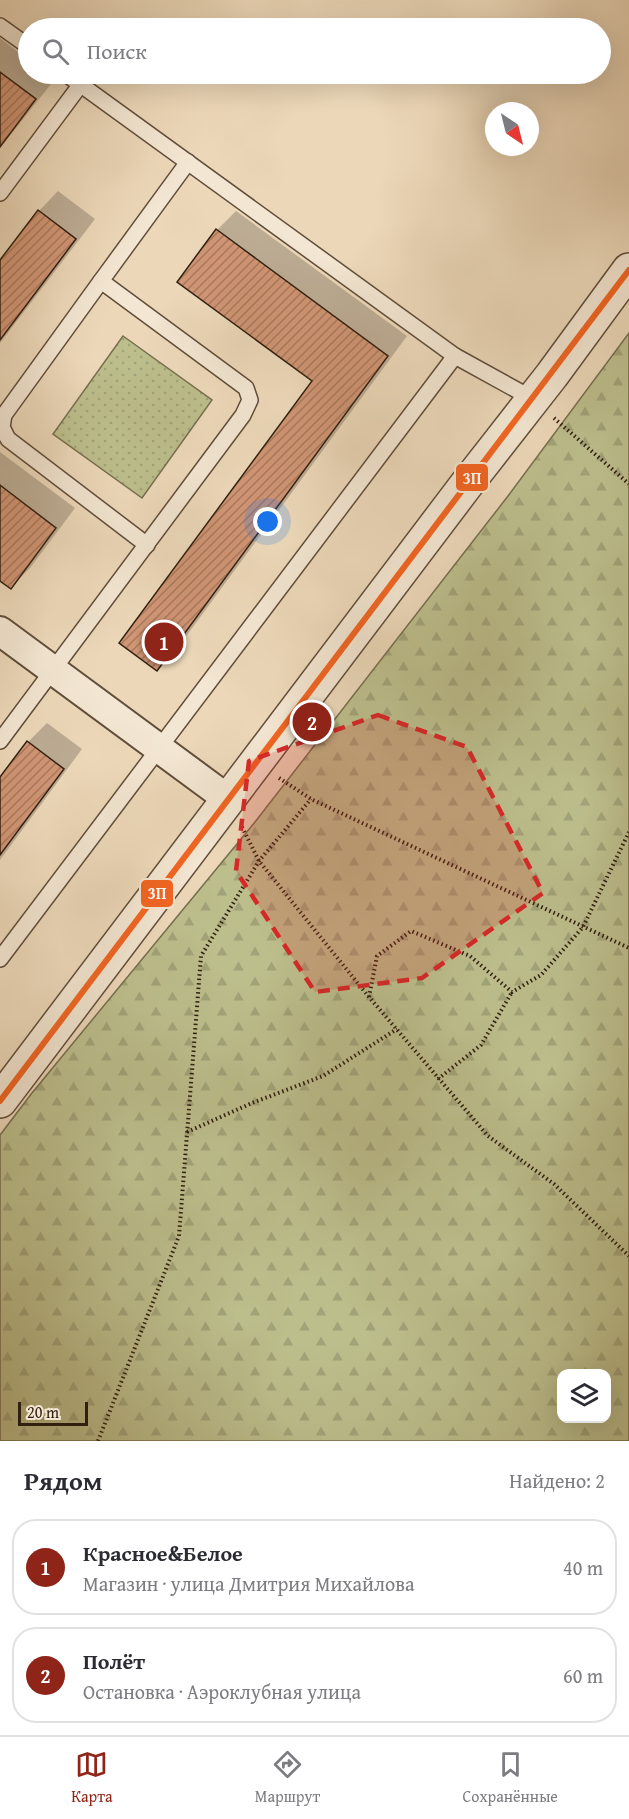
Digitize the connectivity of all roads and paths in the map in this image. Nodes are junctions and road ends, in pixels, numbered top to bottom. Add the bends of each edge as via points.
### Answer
1 (0, 26) edge
2 (18, 39) edge
3 (81, 84) joint
4 (188, 162) junction
5 (0, 193) edge
6 (629, 270) edge
7 (101, 281) junction
8 (455, 356) junction
9 (533, 399) junction
10 (629, 484) edge
11 (147, 545) junction
12 (0, 631) edge
13 (53, 670) junction
14 (0, 741) edge
15 (159, 749) junction
16 (256, 763) junction
17 (311, 799) junction
18 (229, 800) junction
19 (629, 832) edge
20 (259, 861) junction
21 (583, 927) junction
22 (629, 948) edge
23 (0, 959) edge
24 (513, 992) junction
25 (369, 997) junction
26 (397, 1029) junction
27 (438, 1079) junction
28 (0, 1101) edge
29 (187, 1132) junction
30 (629, 1256) edge
31 (98, 1441) edge

1 - 2 lane
3 - 4 lane
3 - 5 lane
4 - 7 lane
4 - 8 lane
6 - 9 street
7 - 11 lane via 4,415 2,427 8,439
7 - 11 lane via 246,388 250,400
8 - 9 lane
8 - 15 lane
9 - 10 path
9 - 16 street
11 - 13 lane
12 - 13 street
13 - 14 lane
13 - 15 street
15 - 18 street
15 - 23 lane
16 - 17 path
16 - 18 street
17 - 20 path
17 - 21 path
18 - 20 path
18 - 28 street
19 - 21 path
20 - 25 path
20 - 29 path via 201,956
21 - 22 path
21 - 24 path via 541,975
24 - 25 path via 470,956 411,931 377,956
24 - 27 path via 481,1044
25 - 26 path
26 - 27 path
26 - 29 path via 323,1076
27 - 30 path via 488,1136 554,1184
29 - 31 path via 179,1236

